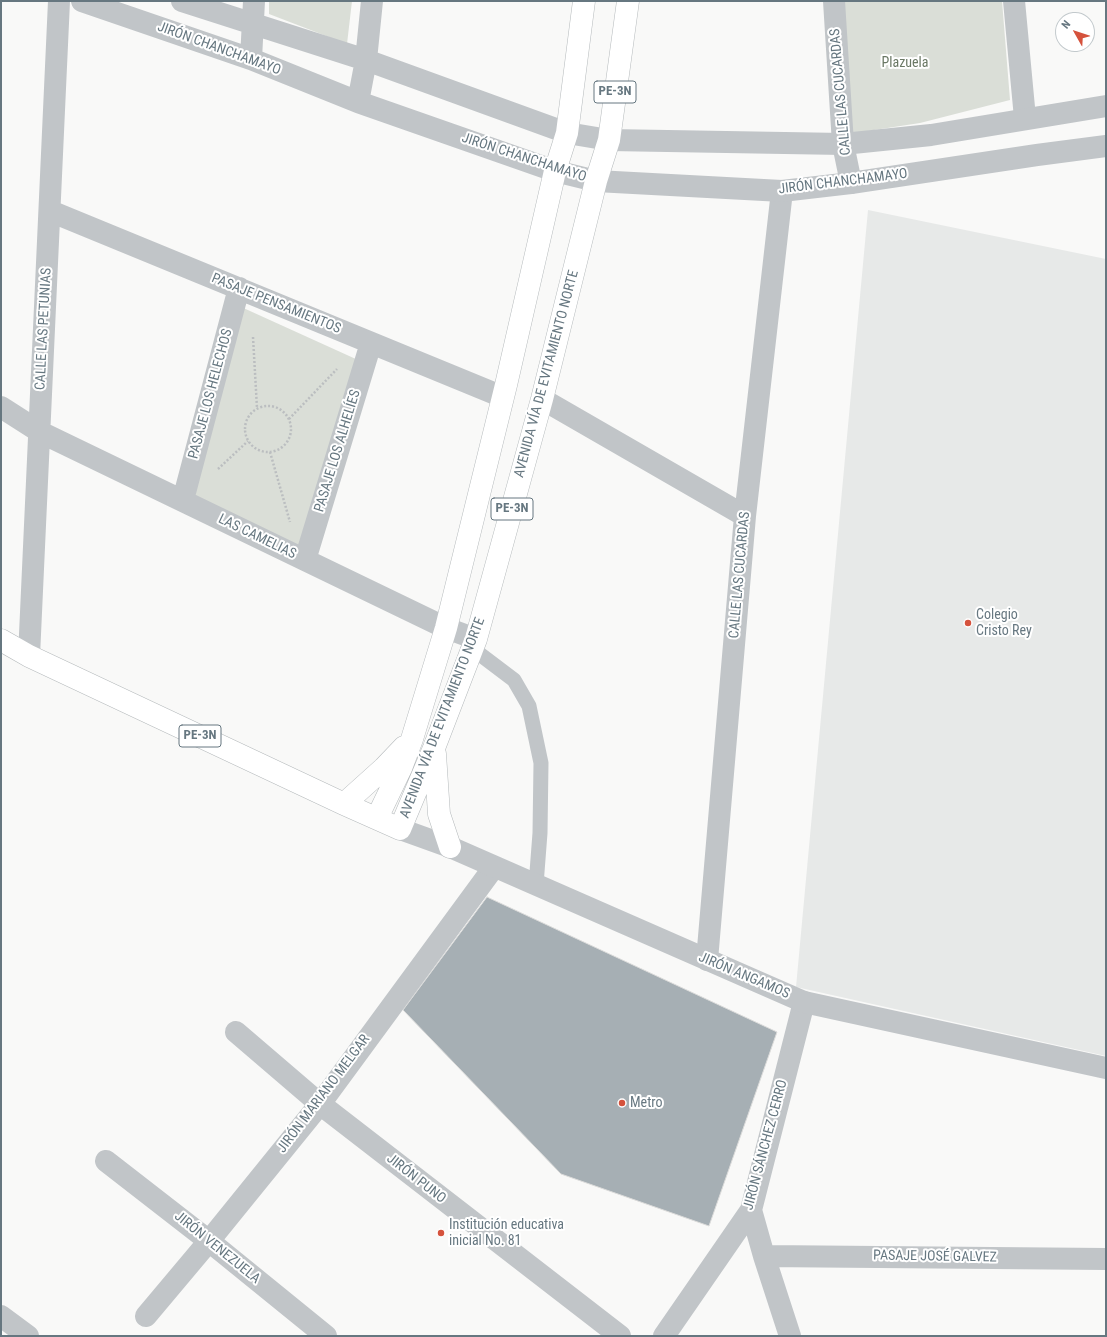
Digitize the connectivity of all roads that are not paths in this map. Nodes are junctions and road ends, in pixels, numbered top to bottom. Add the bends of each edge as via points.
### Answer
1 (59, 1) edge
2 (82, 1) edge
3 (182, 1) edge
4 (254, 1) edge
5 (372, 1) edge
6 (584, 1) edge
7 (628, 1) edge
8 (834, 1) edge
9 (1014, 1) edge
10 (253, 23) junction
11 (251, 59) junction
12 (366, 60) junction
13 (358, 102) junction
14 (1106, 106) edge
15 (1025, 118) junction
16 (567, 134) junction
17 (609, 140) junction
18 (843, 144) junction
19 (1106, 146) edge
20 (555, 171) junction
21 (596, 181) junction
22 (851, 183) junction
23 (782, 191) junction
24 (50, 211) junction
25 (239, 288) junction
26 (371, 343) junction
27 (503, 397) junction
28 (542, 399) junction
29 (1, 407) edge
30 (40, 432) junction
31 (184, 500) junction
32 (745, 516) junction
33 (302, 558) junction
34 (446, 628) junction
35 (1, 640) edge
36 (474, 644) junction
37 (29, 656) junction
38 (412, 739) junction
39 (434, 748) junction
40 (344, 804) junction
41 (377, 818) junction
42 (400, 829) junction
43 (450, 847) junction
44 (494, 866) junction
45 (536, 885) junction
46 (707, 960) junction
47 (804, 1002) junction
48 (236, 1032) dead end
49 (1106, 1068) edge
50 (320, 1104) junction
51 (106, 1161) dead end
52 (751, 1210) junction
53 (209, 1241) junction
54 (764, 1256) junction
55 (1106, 1259) edge
56 (1, 1316) edge
57 (146, 1316) dead end
58 (28, 1336) edge
59 (326, 1336) edge
60 (620, 1336) edge
61 (664, 1336) edge
62 (790, 1336) edge

1 - 24 street, CALLE LAS PETUNIAS
2 - 11 street, JIRÓN CHANCHAMAYO
3 - 10 street
4 - 10 street
5 - 12 street
6 - 16 highway, AVENIDA VÍA DE EVITAMIENTO NORTE / PE-3N
7 - 17 highway, AVENIDA VÍA DE EVITAMIENTO NORTE / PE-3N
8 - 18 street, CALLE LAS CUCARDAS
9 - 15 street
10 - 11 street
10 - 12 street
11 - 13 street, JIRÓN CHANCHAMAYO
12 - 13 street
12 - 16 street
13 - 20 street, JIRÓN CHANCHAMAYO
14 - 15 street
15 - 18 street via 931,134
16 - 17 street
16 - 20 highway, AVENIDA VÍA DE EVITAMIENTO NORTE / PE-3N
17 - 18 street
17 - 21 highway, AVENIDA VÍA DE EVITAMIENTO NORTE / PE-3N
18 - 22 street, CALLE LAS CUCARDAS
19 - 22 street, JIRÓN CHANCHAMAYO
20 - 21 street, JIRÓN CHANCHAMAYO
20 - 27 highway, AVENIDA VÍA DE EVITAMIENTO NORTE / PE-3N
21 - 23 street, JIRÓN CHANCHAMAYO
21 - 28 highway, AVENIDA VÍA DE EVITAMIENTO NORTE / PE-3N
22 - 23 street, JIRÓN CHANCHAMAYO
23 - 32 street, CALLE LAS CUCARDAS
24 - 25 street, PASAJE PENSAMIENTOS
24 - 30 street, CALLE LAS PETUNIAS
25 - 26 street, PASAJE PENSAMIENTOS
25 - 31 street, PASAJE LOS HELECHOS
26 - 27 street, PASAJE PENSAMIENTOS
26 - 33 street, PASAJE LOS ALHELÍES
27 - 34 highway, AVENIDA VÍA DE EVITAMIENTO NORTE / PE-3N
28 - 32 street
28 - 36 highway, AVENIDA VÍA DE EVITAMIENTO NORTE / PE-3N
29 - 30 street, LAS CAMELIAS
30 - 31 street, LAS CAMELIAS
30 - 37 street, CALLE LAS PETUNIAS
31 - 33 street, LAS CAMELIAS
32 - 46 street, CALLE LAS CUCARDAS
33 - 34 street, LAS CAMELIAS
34 - 36 street, LAS CAMELIAS
34 - 38 highway, AVENIDA VÍA DE EVITAMIENTO NORTE / PE-3N
35 - 37 highway, PE-3N
36 - 39 highway, AVENIDA VÍA DE EVITAMIENTO NORTE / PE-3N
36 - 45 lane via 514,680 529,706 541,763
37 - 40 highway, PE-3N
38 - 40 highway
38 - 41 highway, AVENIDA VÍA DE EVITAMIENTO NORTE / PE-3N
39 - 42 highway, AVENIDA VÍA DE EVITAMIENTO NORTE / PE-3N
39 - 43 highway via 439,814
40 - 41 highway, PE-3N
41 - 42 highway, PE-3N
42 - 43 street, JIRÓN ANGAMOS
43 - 44 street, JIRÓN ANGAMOS
44 - 45 street, JIRÓN ANGAMOS
44 - 50 street, JIRÓN MARIANO MELGAR
45 - 46 street, JIRÓN ANGAMOS
46 - 47 street, JIRÓN ANGAMOS
47 - 49 street, JIRÓN ANGAMOS
47 - 52 street, JIRÓN SÁNCHEZ CERRO
48 - 50 street, JIRÓN PUNO
50 - 53 street, JIRÓN MARIANO MELGAR
50 - 60 street, JIRÓN PUNO
51 - 53 street, JIRÓN VENEZUELA
52 - 54 street
52 - 61 street, JIRÓN SÁNCHEZ CERRO
53 - 57 street, JIRÓN MARIANO MELGAR
53 - 59 street, JIRÓN VENEZUELA
54 - 55 street, PASAJE JOSÉ GALVEZ
54 - 62 street
56 - 58 street

